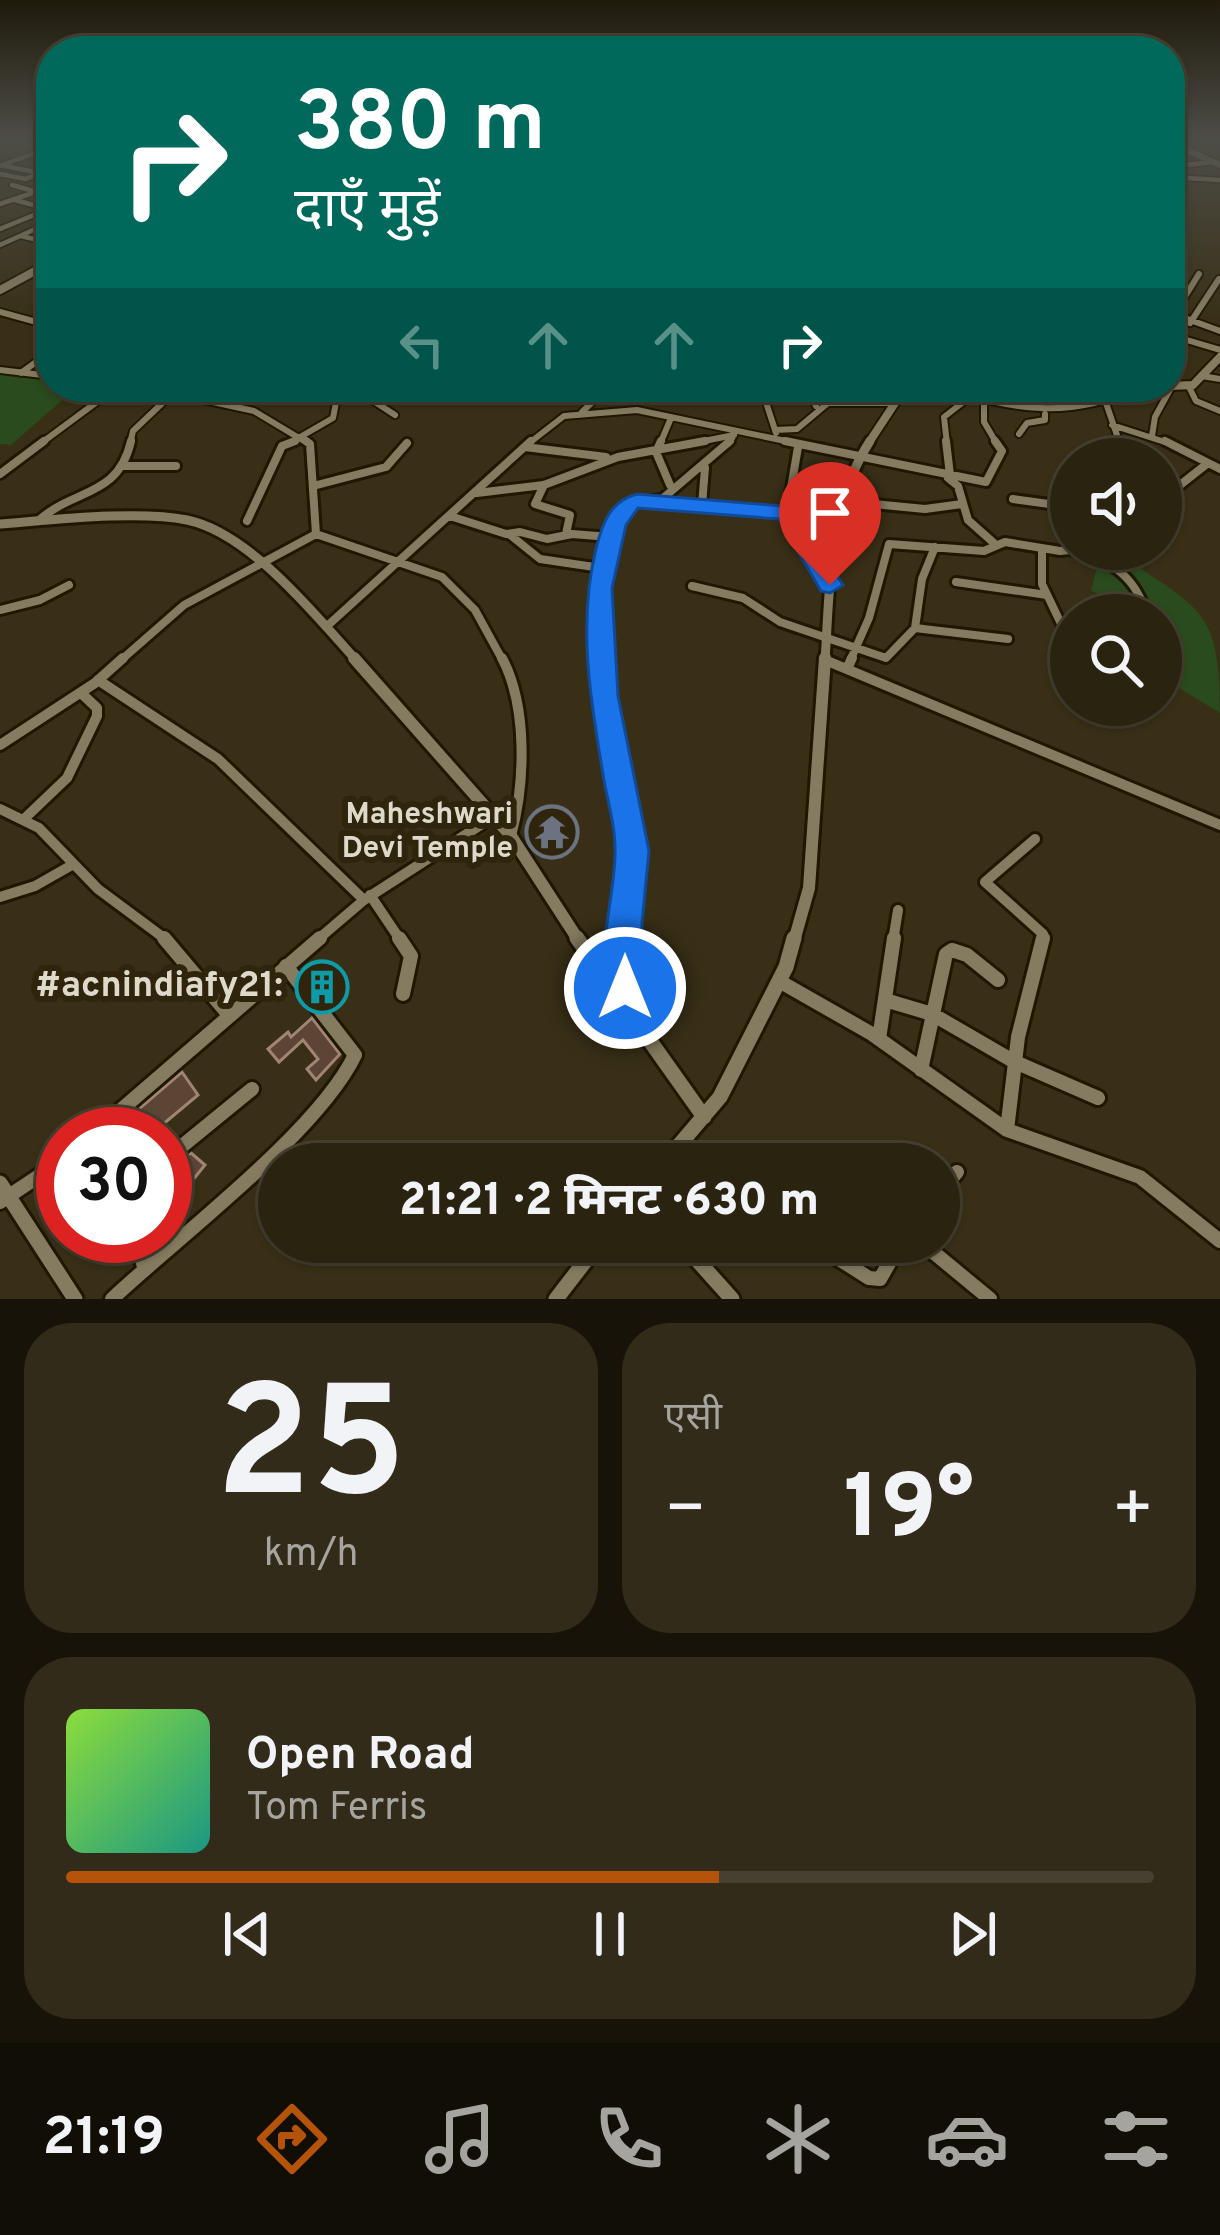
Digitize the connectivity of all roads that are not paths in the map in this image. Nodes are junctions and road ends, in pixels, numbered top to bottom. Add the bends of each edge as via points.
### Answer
1 (36, 214) edge
2 (0, 215) edge
3 (14, 225) junction
4 (36, 229) edge
5 (0, 230) edge
6 (21, 236) junction
7 (36, 240) edge
8 (0, 245) edge
9 (36, 270) edge
10 (1199, 274) dead end
11 (1219, 279) edge
12 (0, 290) edge
13 (1185, 296) edge
14 (0, 312) edge
15 (1185, 320) edge
16 (36, 322) edge
17 (1190, 323) junction
18 (1220, 331) edge
19 (1185, 341) edge
20 (1220, 354) edge
21 (36, 362) edge
22 (0, 370) edge
23 (21, 373) junction
24 (36, 374) edge
25 (1202, 376) junction
26 (1220, 379) edge
27 (1185, 387) edge
28 (1189, 387) junction
29 (98, 402) edge
30 (164, 402) edge
31 (219, 402) edge
32 (336, 402) edge
33 (375, 402) edge
34 (592, 402) edge
35 (765, 402) edge
36 (814, 402) edge
37 (828, 402) edge
38 (889, 402) edge
39 (963, 402) edge
40 (984, 402) edge
41 (993, 402) edge
42 (1163, 402) edge
43 (1106, 403) joint
44 (815, 406) junction
45 (581, 413) junction
46 (1219, 413) edge
47 (1045, 414) junction
48 (395, 415) dead end
49 (671, 418) junction
50 (1112, 425) junction
51 (775, 430) junction
52 (737, 434) junction
53 (1019, 434) dead end
54 (300, 435) junction
55 (1152, 436) junction
56 (1117, 438) edge
57 (780, 442) junction
58 (407, 443) dead end
59 (525, 447) junction
60 (798, 447) junction
61 (656, 452) junction
62 (0, 457) edge
63 (618, 458) junction
64 (858, 459) junction
65 (13, 460) junction
66 (1208, 463) junction
67 (125, 466) junction
68 (176, 466) dead end
69 (705, 468) junction
70 (1220, 469) edge
71 (0, 474) edge
72 (946, 475) junction
73 (1182, 483) edge
74 (544, 484) junction
75 (313, 485) junction
76 (670, 485) junction
77 (477, 493) junction
78 (1013, 499) dead end
79 (653, 501) junction
80 (842, 501) junction
81 (962, 504) junction
82 (1050, 504) edge
83 (702, 506) junction
84 (787, 512) junction
85 (450, 516) junction
86 (38, 520) junction
87 (247, 521) dead end
88 (0, 524) edge
89 (316, 534) junction
90 (509, 534) junction
91 (566, 535) junction
92 (610, 537) junction
93 (994, 544) junction
94 (935, 547) junction
95 (1042, 548) junction
96 (1050, 548) edge
97 (400, 559) junction
98 (262, 562) junction
99 (601, 568) junction
100 (956, 582) dead end
101 (69, 585) dead end
102 (830, 585) junction
103 (692, 586) dead end
104 (1047, 595) junction
105 (1050, 601) edge
106 (0, 610) edge
107 (326, 627) junction
108 (915, 628) junction
109 (826, 635) junction
110 (1008, 639) dead end
111 (856, 648) junction
112 (825, 660) junction
113 (847, 669) junction
114 (98, 680) junction
115 (81, 693) junction
116 (0, 745) edge
117 (0, 808) edge
118 (493, 817) junction
119 (25, 818) junction
120 (1220, 825) edge
121 (511, 836) junction
122 (1035, 839) dead end
123 (72, 865) junction
124 (0, 897) edge
125 (367, 898) junction
126 (898, 910) dead end
127 (286, 966) junction
128 (998, 980) dead end
129 (779, 981) junction
130 (403, 994) dead end
131 (885, 1000) junction
132 (628, 1013) junction
133 (932, 1014) junction
134 (229, 1015) junction
135 (879, 1039) junction
136 (1013, 1061) junction
137 (921, 1070) junction
138 (252, 1089) dead end
139 (1098, 1098) dead end
140 (125, 1107) edge
141 (704, 1117) junction
142 (1007, 1130) junction
143 (192, 1138) edge
144 (681, 1143) edge
145 (36, 1177) edge
146 (2, 1195) edge
147 (1220, 1241) edge
148 (143, 1263) edge
149 (584, 1263) edge
150 (695, 1263) edge
151 (845, 1263) edge
152 (889, 1263) edge
153 (946, 1263) edge
154 (144, 1267) junction
155 (713, 1291) edge
156 (75, 1299) edge
157 (112, 1299) edge
158 (556, 1299) edge
159 (732, 1299) edge
160 (990, 1299) edge

1 - 3 street
2 - 3 street
3 - 5 street
4 - 6 street
6 - 7 street
6 - 8 street
9 - 12 street
10 - 13 street
11 - 17 street
14 - 16 street
15 - 17 street
17 - 18 street
19 - 20 street
20 - 25 street
21 - 23 street
22 - 23 street
23 - 24 street
25 - 26 street
25 - 28 street
27 - 28 street
28 - 46 street
29 - 65 street
30 - 67 street via 133,431
31 - 54 street
32 - 54 street via 333,418
33 - 48 street
34 - 45 street
35 - 51 street
36 - 44 street
37 - 44 street
38 - 64 street
39 - 72 street via 944,417
40 - 72 street via 986,429 1002,451 990,479
41 - 47 street
42 - 55 street
43 - 47 street
43 - 50 street
44 - 51 street via 799,428
45 - 49 street
45 - 59 street via 558,417
47 - 53 street
49 - 52 street
49 - 61 street
50 - 55 street
50 - 56 street
51 - 57 street
52 - 57 street
52 - 61 street
52 - 69 street
54 - 75 street via 310,444
54 - 87 street via 282,446
55 - 66 street
57 - 60 street
58 - 75 street via 384,467
59 - 63 street
59 - 77 street
60 - 64 street
60 - 84 street
61 - 63 street
61 - 76 street
62 - 65 street
63 - 74 street
64 - 72 street
64 - 80 street
65 - 71 street
66 - 70 street
66 - 73 street
67 - 68 street
67 - 86 street
69 - 76 street
69 - 83 street
72 - 81 street
74 - 77 street
74 - 91 street via 535,504 570,515
75 - 89 street
76 - 79 street
77 - 85 street
78 - 82 street
79 - 83 street
79 - 92 street via 630,503
80 - 81 street
80 - 102 street
81 - 93 street
83 - 84 street
84 - 102 street
85 - 90 street
85 - 97 street
86 - 88 street
86 - 98 street via 188,520
89 - 97 street
89 - 98 street
90 - 91 street
90 - 99 street via 540,559
91 - 92 street
92 - 99 street
93 - 94 street via 984,551
93 - 95 street
94 - 108 street
94 - 111 street via 888,545
95 - 96 street
95 - 104 street
97 - 107 street
97 - 121 street via 462,595 515,683 521,799
98 - 107 street
98 - 114 street via 184,605
99 - 132 street via 604,696 632,851 623,958
100 - 104 street
101 - 106 street
102 - 109 street
103 - 109 street via 743,598 780,622
104 - 105 street
107 - 118 street
108 - 110 street
108 - 111 street via 886,658
109 - 111 street
109 - 112 street
111 - 113 street
112 - 113 street
112 - 129 street via 808,888
113 - 120 street
114 - 115 street
114 - 125 street via 218,759
115 - 116 street
115 - 119 street via 97,716 67,778
117 - 119 street
118 - 121 street
118 - 125 street
119 - 123 street
121 - 132 street
122 - 136 street via 985,882 1043,934 1042,969
123 - 124 street
123 - 134 street via 169,942
125 - 127 street
125 - 130 street via 408,948
126 - 131 street
127 - 134 street
127 - 154 street via 355,1055 353,1068
128 - 133 street via 952,950
129 - 135 street
129 - 141 street
131 - 133 street
131 - 135 street
132 - 141 street
133 - 136 street
133 - 137 street
134 - 140 street
135 - 137 street
136 - 139 street
136 - 142 street
137 - 142 street
138 - 143 street
141 - 144 street
142 - 147 street via 1140,1177
145 - 146 street
146 - 156 street
148 - 154 street
149 - 158 street
150 - 155 street
151 - 152 street via 880,1279
153 - 160 street
154 - 157 street
155 - 159 street

